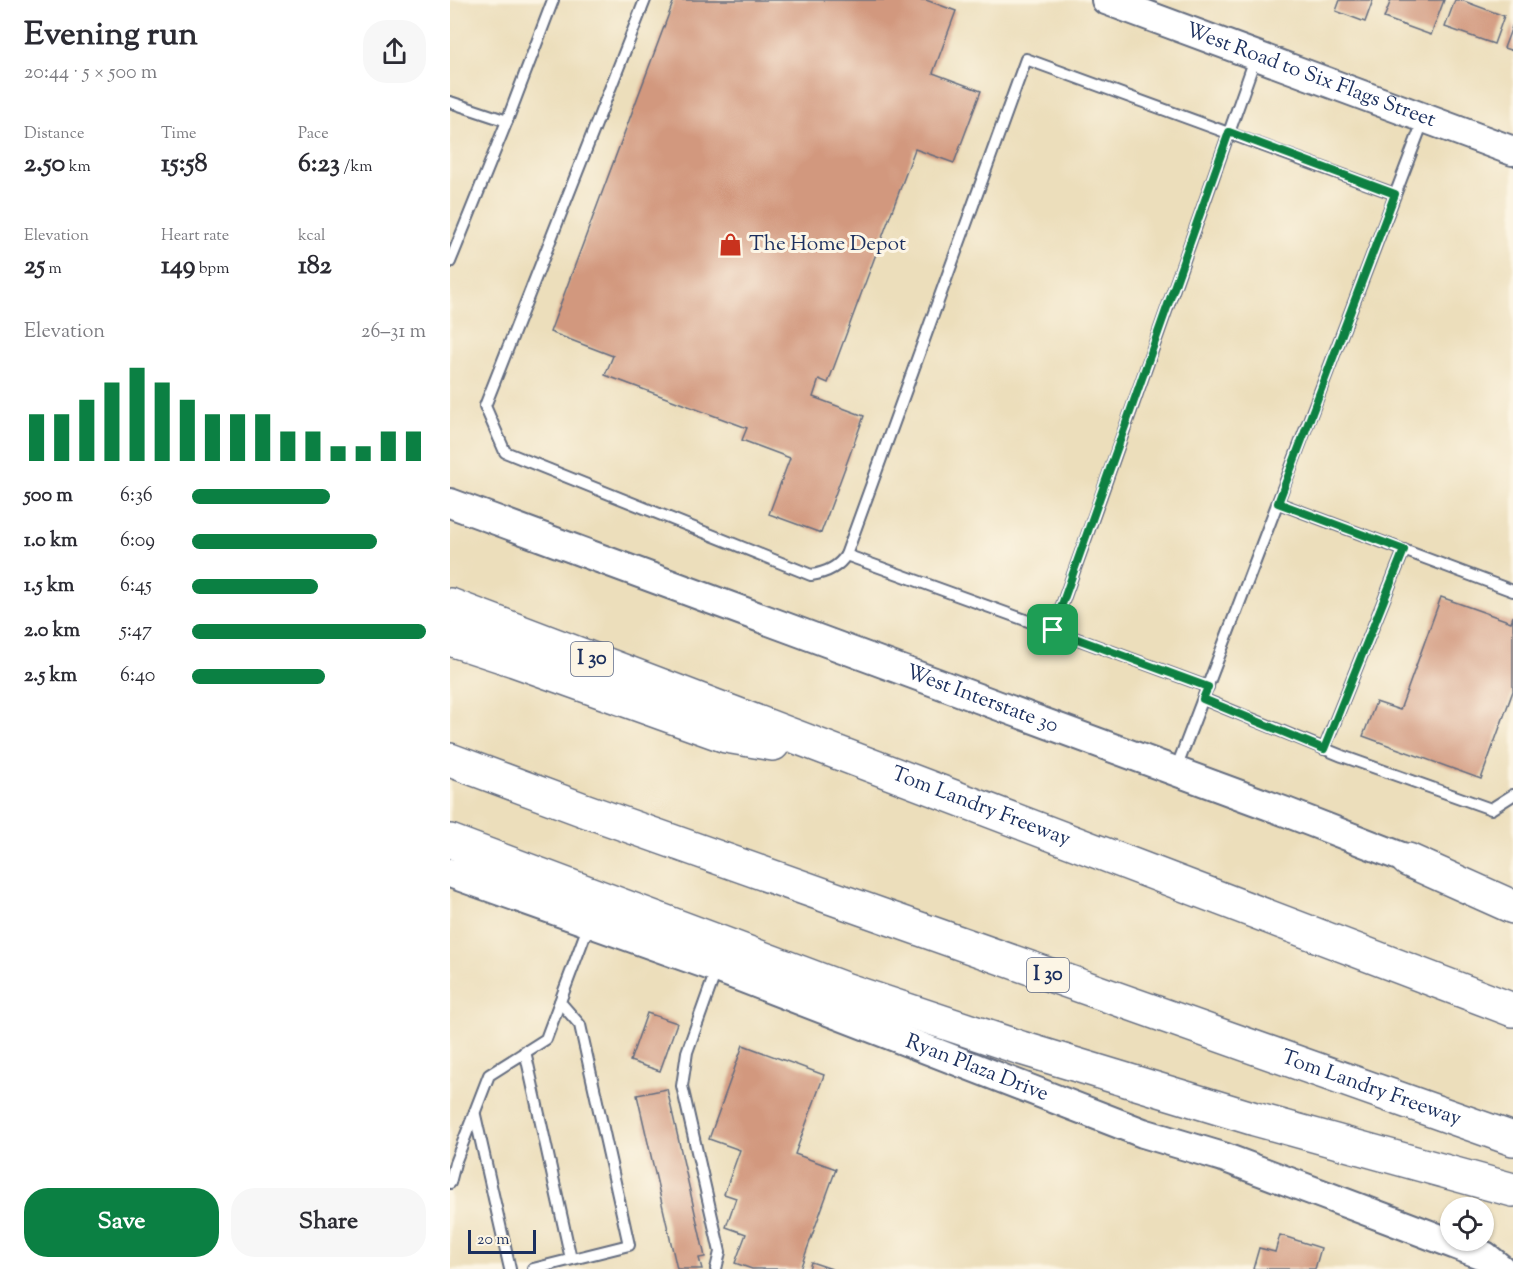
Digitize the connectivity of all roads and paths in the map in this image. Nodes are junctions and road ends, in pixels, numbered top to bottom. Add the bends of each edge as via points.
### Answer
1 (553, 0) edge
2 (645, 0) edge
3 (1106, 0) edge
4 (1256, 56) junction
5 (450, 102) edge
6 (1424, 118) junction
7 (507, 121) junction
8 (1229, 132) junction
9 (1513, 151) edge
10 (1395, 194) junction
11 (450, 262) edge
12 (450, 503) edge
13 (1278, 503) junction
14 (1404, 550) junction
15 (846, 555) junction
16 (1513, 591) edge
17 (450, 605) edge
18 (1053, 630) junction
19 (450, 639) edge
20 (1208, 687) junction
21 (1203, 699) junction
22 (1324, 749) junction
23 (854, 759) junction
24 (450, 760) edge
25 (1175, 772) junction
26 (1513, 795) edge
27 (450, 840) edge
28 (1408, 860) junction
29 (450, 873) edge
30 (1513, 900) edge
31 (1513, 907) edge
32 (589, 924) junction
33 (717, 968) junction
34 (560, 1002) junction
35 (1513, 1010) edge
36 (525, 1052) junction
37 (475, 1115) junction
38 (1513, 1139) edge
39 (453, 1163) edge
40 (450, 1183) edge
41 (1513, 1190) edge
42 (571, 1259) junction
43 (510, 1269) edge
44 (533, 1269) edge
45 (716, 1269) edge
46 (1501, 1269) edge

1 - 7 lane
2 - 15 lane via 485,406 505,452 811,575 825,573
3 - 4 main road, West Road to Six Flags Street
4 - 6 main road, West Road to Six Flags Street
4 - 8 lane
5 - 7 lane
6 - 9 main road, West Road to Six Flags Street
6 - 10 lane
7 - 11 lane
8 - 10 lane
8 - 15 lane via 1026,59
8 - 18 lane
10 - 13 lane
12 - 25 main road, West Interstate 30
13 - 14 lane
13 - 20 lane
14 - 16 lane
14 - 22 lane
15 - 18 lane
17 - 23 highway, Tom Landry Freeway / I 30
18 - 20 lane
19 - 23 highway, I 30 via 726,736
20 - 21 lane
21 - 22 lane
21 - 25 lane
22 - 26 lane via 1491,809
23 - 35 highway, Tom Landry Freeway / I 30
24 - 38 highway, Tom Landry Freeway / I 30
25 - 28 main road, West Interstate 30
27 - 41 highway via 847,990 1021,1048 1256,1119
28 - 30 main road, West Interstate 30
28 - 31 highway
29 - 32 main road, Ryan Plaza Drive
32 - 33 main road, Ryan Plaza Drive
32 - 34 lane
33 - 45 lane via 687,1052 682,1086 720,1252
33 - 46 main road, Ryan Plaza Drive via 1143,1133 1223,1157 1485,1256
34 - 36 lane via 546,1039
34 - 42 lane via 580,1025 629,1245
36 - 37 lane via 489,1075
36 - 42 lane
37 - 39 lane
37 - 43 lane
39 - 40 lane
42 - 44 lane

